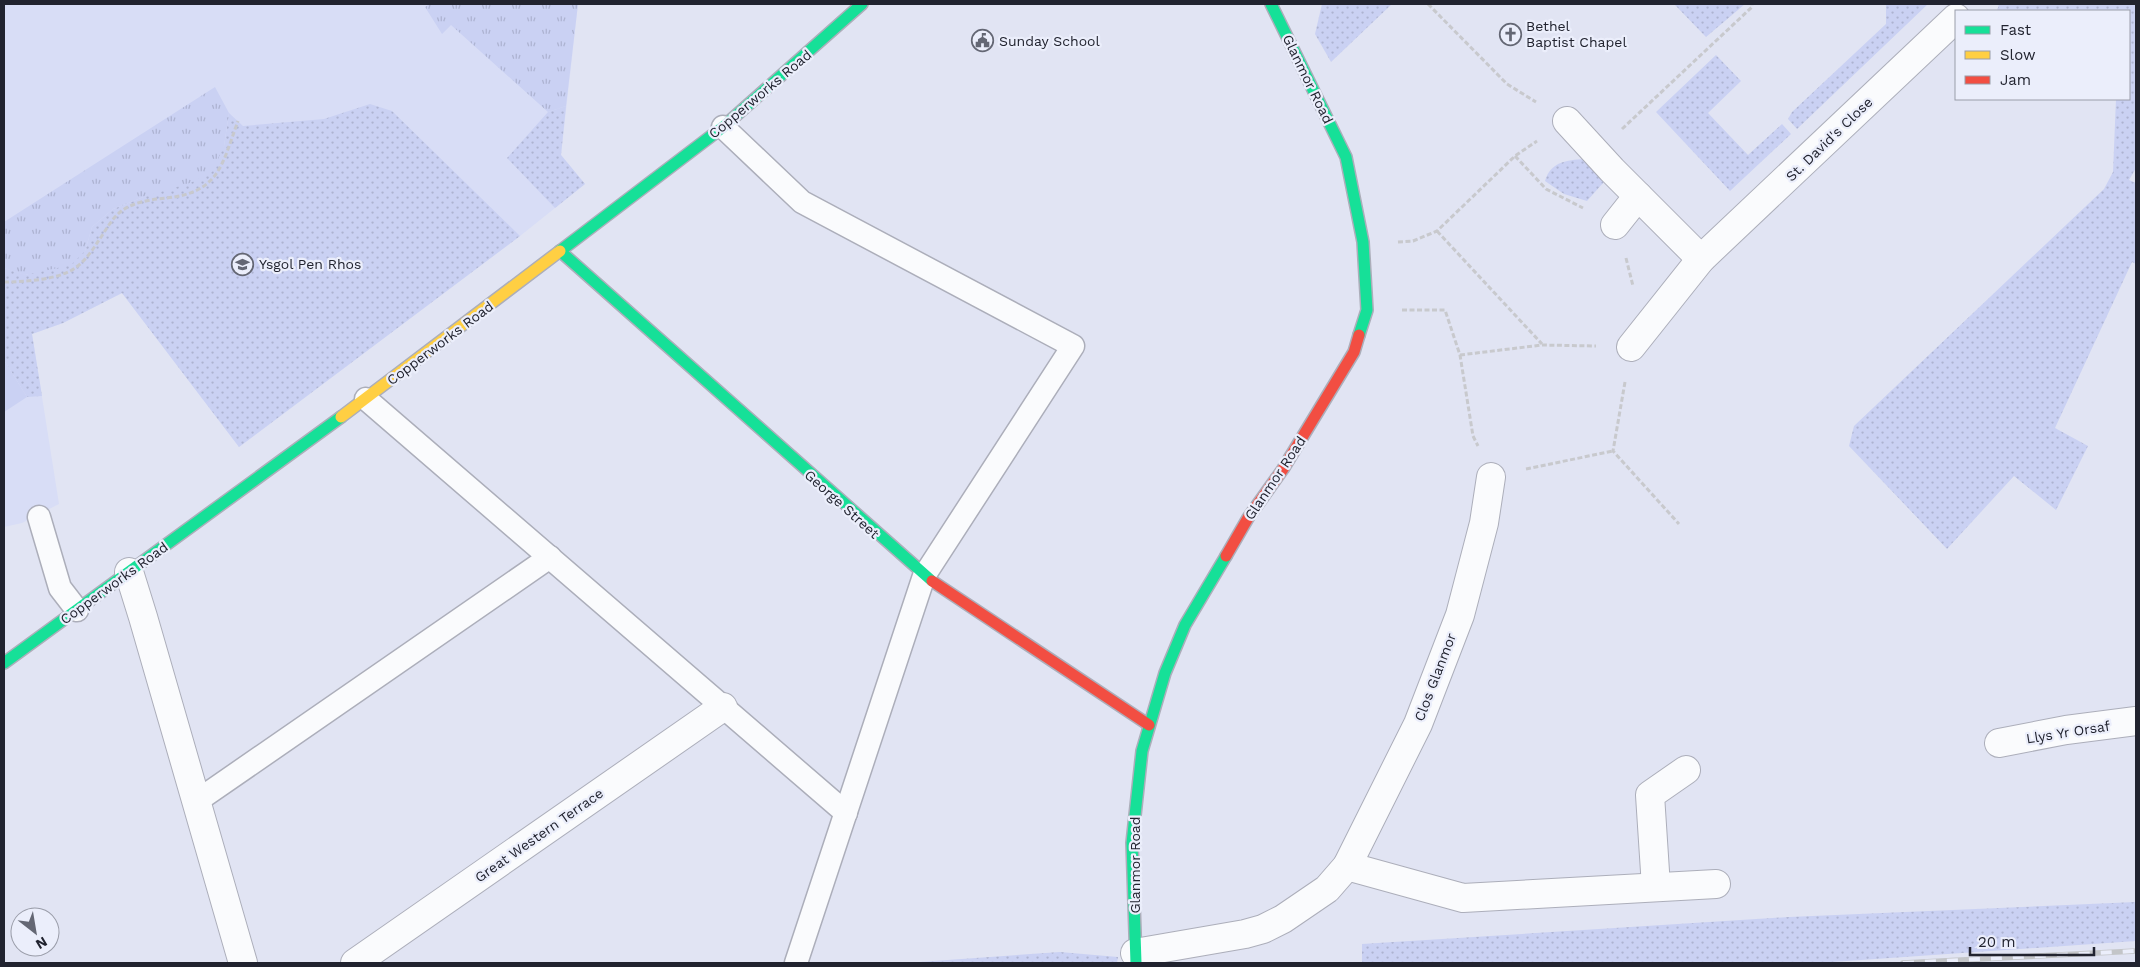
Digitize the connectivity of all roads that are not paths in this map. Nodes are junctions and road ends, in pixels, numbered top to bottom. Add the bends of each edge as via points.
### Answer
1 (862, 4) edge
2 (1271, 4) edge
3 (1955, 19) edge
4 (1566, 121) road end
5 (723, 127) junction
6 (1638, 196) junction
7 (1616, 225) road end
8 (560, 251) junction
9 (1702, 259) junction
10 (1631, 347) road end
11 (366, 399) junction
12 (1491, 477) road end
13 (39, 517) dead end
14 (550, 557) junction
15 (129, 572) junction
16 (924, 576) junction
17 (77, 610) junction
18 (4, 663) edge
19 (723, 707) junction
20 (2136, 721) edge
21 (1149, 725) junction
22 (1999, 743) dead end
23 (1686, 770) dead end
24 (197, 801) junction
25 (846, 813) junction
26 (1347, 866) junction
27 (1716, 884) dead end
28 (1656, 887) junction
29 (1136, 958) edge
30 (243, 963) edge
31 (355, 963) edge
32 (796, 963) edge

1 - 5 street, Copperworks Road
2 - 21 street, Glanmor Road via 1346,157 1363,242 1367,310 1354,352 1283,469 1248,518 1185,625 1165,673
3 - 9 street, St. David's Close
4 - 6 street
5 - 8 street, Copperworks Road
5 - 16 lane via 802,202 1074,346
6 - 7 street
6 - 9 street
8 - 11 street, Copperworks Road
8 - 16 street, George Street
9 - 10 street, St. David's Close
11 - 14 lane
11 - 15 street, Copperworks Road
12 - 26 street, Clos Glanmor via 1484,523 1460,615 1418,724
13 - 17 lane via 60,588
14 - 19 lane
14 - 24 lane
15 - 17 street, Copperworks Road
15 - 24 street
16 - 21 street, George Street
16 - 25 lane
17 - 18 street, Copperworks Road
19 - 25 lane
19 - 31 street, Great Western Terrace
20 - 22 street, Llys Yr Orsaf
21 - 29 street, Glanmor Road via 1137,786 1132,843
23 - 28 street via 1650,795
24 - 30 street
25 - 32 lane
26 - 28 street via 1464,898
26 - 29 street, Clos Glanmor via 1327,889 1263,929
27 - 28 street

